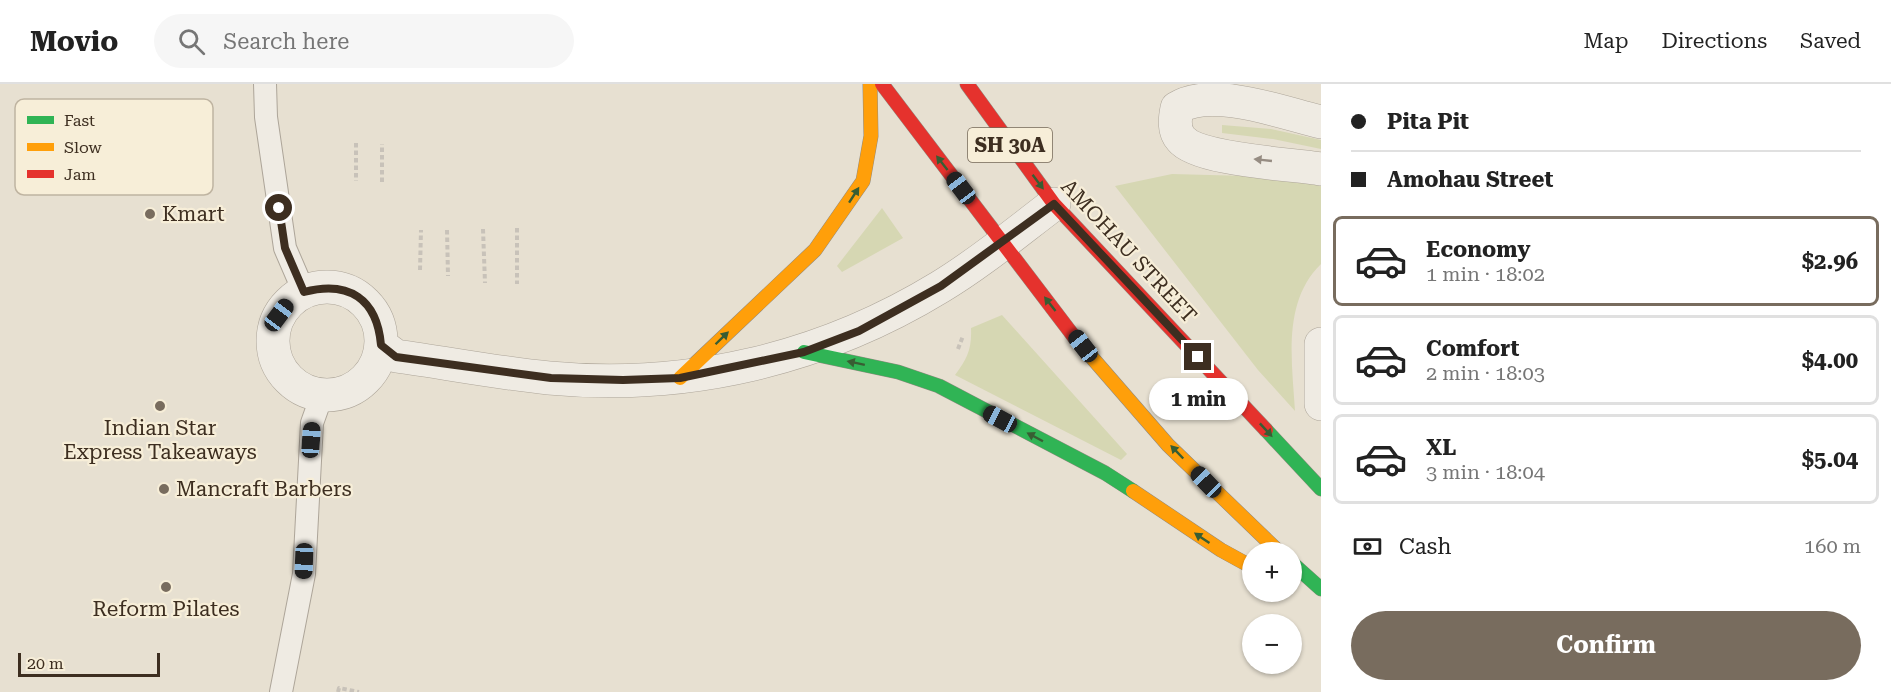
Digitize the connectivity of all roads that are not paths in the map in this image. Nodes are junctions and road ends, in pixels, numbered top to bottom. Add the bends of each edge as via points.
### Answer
1 (265, 84) edge
2 (870, 84) edge
3 (882, 84) edge
4 (967, 84) edge
5 (1321, 122) edge
6 (1321, 169) edge
7 (1054, 204) junction
8 (1002, 243) junction
9 (304, 292) junction
10 (1321, 344) edge
11 (381, 345) junction
12 (804, 352) junction
13 (680, 378) junction
14 (322, 395) junction
15 (1321, 404) edge
16 (1321, 489) edge
17 (1268, 542) edge
18 (1242, 562) edge
19 (1302, 572) edge
20 (1321, 589) edge
21 (1302, 592) edge
22 (1321, 602) edge
23 (281, 692) edge

1 - 9 lane via 266,117 285,248
13 -> 2 main road via 815,250 863,181 871,136
8 -> 3 main road, SH 30A
4 -> 7 main road, AMOHAU STREET / SH 30A
6 -> 5 street via 1189,147 1179,137 1174,121 1177,108 1189,101 1207,100 1237,102
7 - 8 street
7 -> 16 main road, AMOHAU STREET / SH 30A
8 - 12 street via 941,286 859,331
17 -> 8 main road, SH 30A via 1143,417
9 - 11 street via 322,287 341,288 358,297 376,319
9 - 14 street via 289,301 279,315 273,332 273,350 290,380
10 - 15 street
11 - 13 street via 396,357 551,378
11 - 14 street via 368,376 355,387
12 - 13 street
18 -> 12 main road via 1105,473 939,386 898,372
14 - 23 lane via 312,423 304,574
19 - 20 main road
21 - 22 main road

